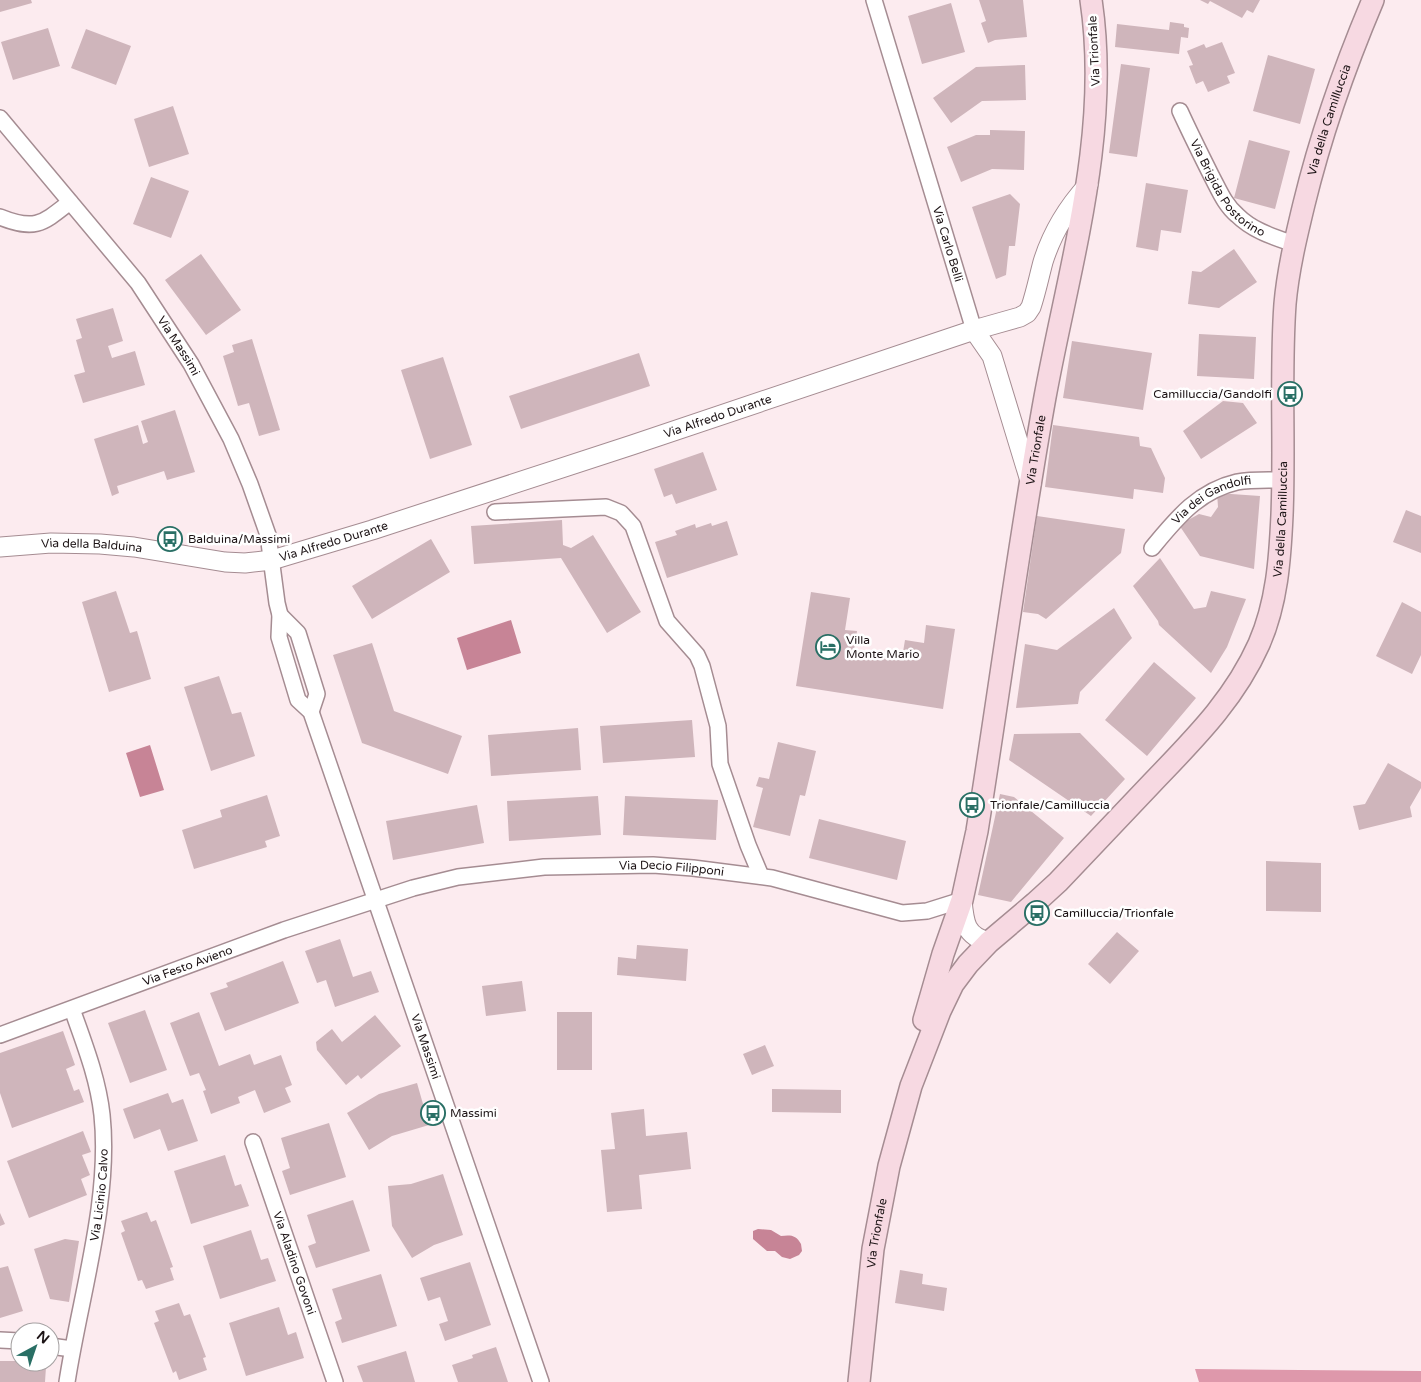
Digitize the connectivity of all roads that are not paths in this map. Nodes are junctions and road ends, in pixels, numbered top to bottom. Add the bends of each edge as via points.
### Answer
1 (874, 0) edge
2 (1091, 0) edge
3 (1373, 0) edge
4 (1180, 111) dead end
5 (0, 118) edge
6 (1088, 185) junction
7 (70, 202) junction
8 (0, 217) edge
9 (1294, 244) junction
10 (974, 330) junction
11 (1284, 480) junction
12 (1031, 484) junction
13 (495, 512) dead end
14 (0, 547) edge
15 (1152, 548) dead end
16 (272, 560) junction
17 (761, 876) junction
18 (376, 900) junction
19 (962, 900) junction
20 (989, 942) junction
21 (72, 1008) junction
22 (0, 1034) edge
23 (911, 1086) junction
24 (254, 1142) dead end
25 (60, 1347) edge
26 (72, 1349) junction
27 (67, 1382) edge
28 (335, 1382) edge
29 (541, 1382) edge
30 (859, 1382) edge

1 - 10 street, Via Carlo Belli
2 - 6 main road, Via Trionfale via 1096,87
3 - 9 main road, Via della Camilluccia via 1329,116
4 - 9 street, Via Brigida Postorino via 1210,174 1232,210 1256,229
5 - 7 street, Via Massimi
6 - 10 street, Via Alfredo Durante via 1058,226 1027,313
6 - 12 main road, Via Trionfale via 1045,397
7 - 8 street via 37,223 24,225
7 - 16 street, Via Massimi via 138,283 191,364 231,439 250,484 262,516
9 - 11 main road, Via della Camilluccia via 1283,337
10 - 12 street, Via Carlo Belli via 992,356
10 - 16 street, Via Alfredo Durante via 623,448
11 - 15 street, Via dei Gandolfi via 1237,482 1214,490 1194,502
11 - 20 main road, Via della Camilluccia via 1272,604 1259,644 1237,686 1206,726 1058,882
12 - 19 main road, Via Trionfale via 976,831
13 - 17 street via 606,506 621,513 633,526 667,621 697,655 702,666 718,726 720,764
14 - 16 street, Via della Balduina via 100,544 225,562
16 - 18 street, Via Massimi via 280,615 279,637 298,700 311,712
17 - 18 street, Via Decio Filipponi via 653,865 544,867 458,877
17 - 19 street, Via Decio Filipponi via 902,914 927,911
18 - 21 street, Via Festo Avieno via 284,930
18 - 29 street, Via Massimi
19 - 20 street, Via Trionfale via 969,931 976,938
19 - 23 main road, Via Trionfale via 932,992
20 - 23 main road, Via Trionfale via 948,992
21 - 22 street, Via Festo Avieno
21 - 26 street, Via Licinio Calvo via 96,1084 103,1127 99,1206
23 - 30 main road, Via Trionfale via 894,1145 876,1231
24 - 28 street, Via Aladino Govoni
25 - 26 street
26 - 27 street, Via Licinio Calvo

